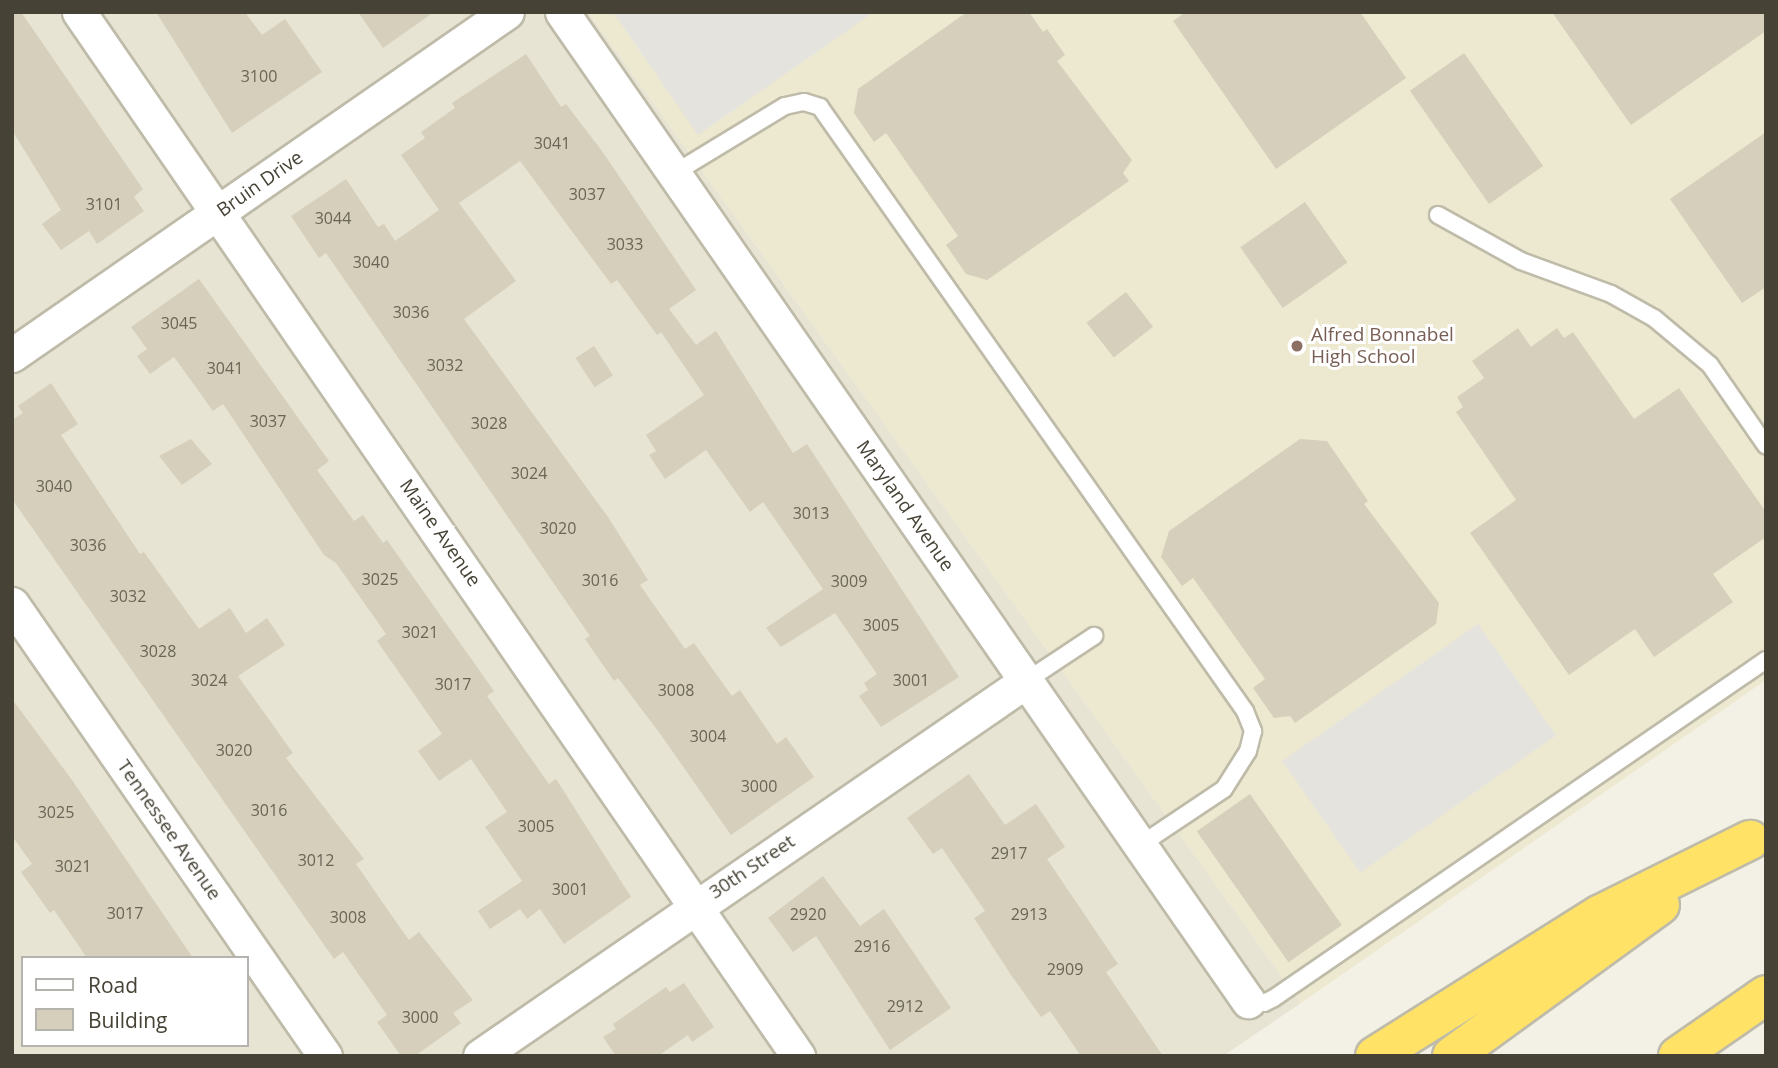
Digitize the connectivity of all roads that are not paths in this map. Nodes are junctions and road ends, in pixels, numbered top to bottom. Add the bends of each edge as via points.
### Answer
1 (79, 12) edge
2 (507, 12) edge
3 (562, 12) edge
4 (673, 174) junction
5 (219, 213) junction
6 (1438, 215) dead end
7 (12, 355) edge
8 (1766, 446) edge
9 (12, 604) edge
10 (1094, 636) dead end
11 (1766, 660) edge
12 (1026, 681) junction
13 (1758, 835) edge
14 (1140, 845) junction
15 (698, 904) junction
16 (1766, 995) edge
17 (1248, 1001) joint
18 (325, 1056) edge
19 (480, 1056) edge
20 (798, 1056) edge
21 (1375, 1056) edge
22 (1452, 1056) edge
23 (1678, 1056) edge

1 - 5 street, Maine Avenue
2 - 5 street, Bruin Drive
3 - 4 street, Maryland Avenue
4 - 12 street, Maryland Avenue
4 - 14 lane via 785,106 804,102 820,107 1245,711 1253,731 1230,781
5 - 7 street, Bruin Drive
5 - 15 street, Maine Avenue
6 - 8 lane via 1521,261 1611,294 1654,318 1710,365
9 - 18 street, Tennessee Avenue
10 - 12 lane
11 - 17 lane via 1274,998 1264,1003
12 - 14 street, Maryland Avenue
12 - 15 street, 30th Street
13 - 21 highway via 1598,915
13 - 22 highway
14 - 17 street, Maryland Avenue
15 - 19 street, 30th Street
15 - 20 street, Maine Avenue
16 - 23 highway

